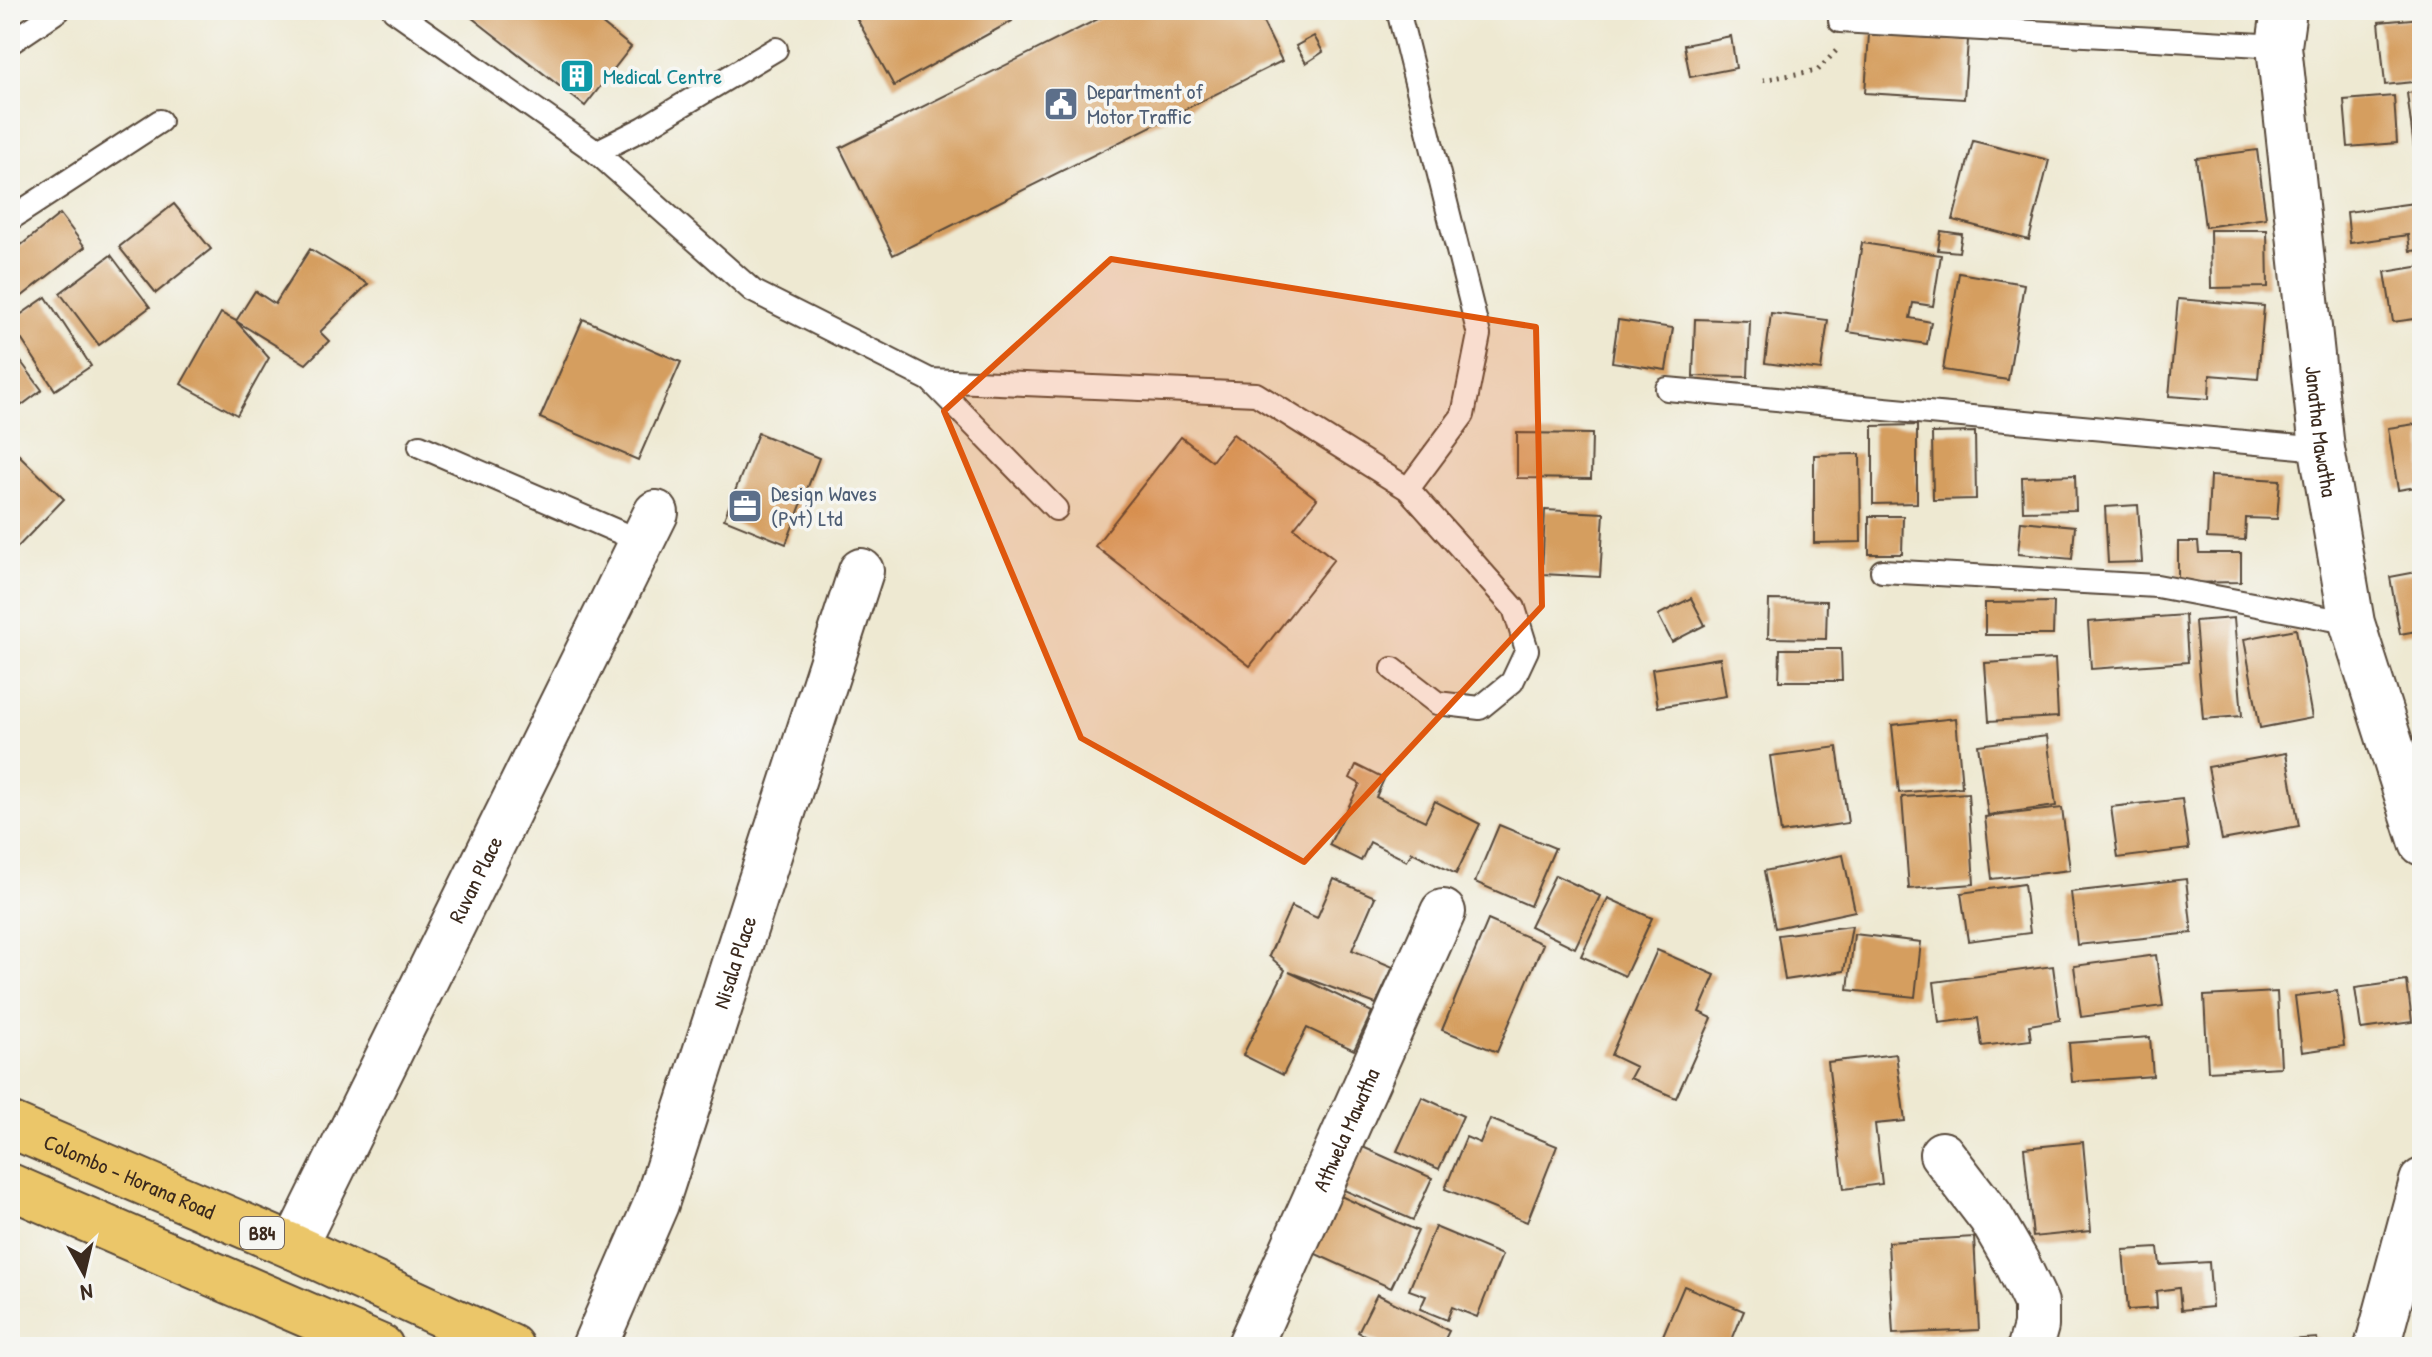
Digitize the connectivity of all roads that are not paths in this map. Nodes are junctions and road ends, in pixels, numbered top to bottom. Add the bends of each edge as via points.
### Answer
1 (59, 10) edge
2 (394, 10) edge
3 (1398, 10) edge
4 (1840, 10) edge
5 (2282, 28) edge
6 (10, 43) edge
7 (776, 49) dead end
8 (160, 121) dead end
9 (596, 152) junction
10 (10, 219) edge
11 (930, 380) junction
12 (1667, 389) dead end
13 (420, 446) dead end
14 (2322, 449) junction
15 (1408, 489) junction
16 (1056, 509) dead end
17 (649, 527) joint
18 (861, 571) dead end
19 (1882, 571) dead end
20 (2352, 623) junction
21 (1393, 669) dead end
22 (2422, 843) edge
23 (1443, 912) dead end
24 (10, 1125) edge
25 (1942, 1154) dead end
26 (2422, 1181) edge
27 (10, 1186) edge
28 (294, 1247) junction
29 (381, 1347) edge
30 (511, 1347) edge
31 (594, 1347) edge
32 (1249, 1347) edge
33 (2030, 1347) edge
34 (2377, 1347) edge

1 - 6 lane
2 - 9 lane
3 - 15 lane via 1479,335 1463,415
4 - 5 lane via 1840,21
5 - 14 street, Janatha Mawatha
7 - 9 lane
8 - 10 lane
9 - 11 lane via 753,291
11 - 15 lane via 1256,394
11 - 16 lane
12 - 14 lane
13 - 17 lane
14 - 20 street, Janatha Mawatha
15 - 21 lane via 1514,608 1527,650 1512,682 1480,708 1437,703
17 - 28 street, Ruvan Place
18 - 31 street, Nisala Place via 656,1204
19 - 20 lane via 2157,586
20 - 22 street, Janatha Mawatha
23 - 32 street, Athwela Mawatha
24 - 28 main road, Colombo - Horana Road / B84
25 - 33 street via 1991,1218 2036,1303
26 - 34 street
27 - 29 main road
28 - 30 main road, Colombo - Horana Road / B84

